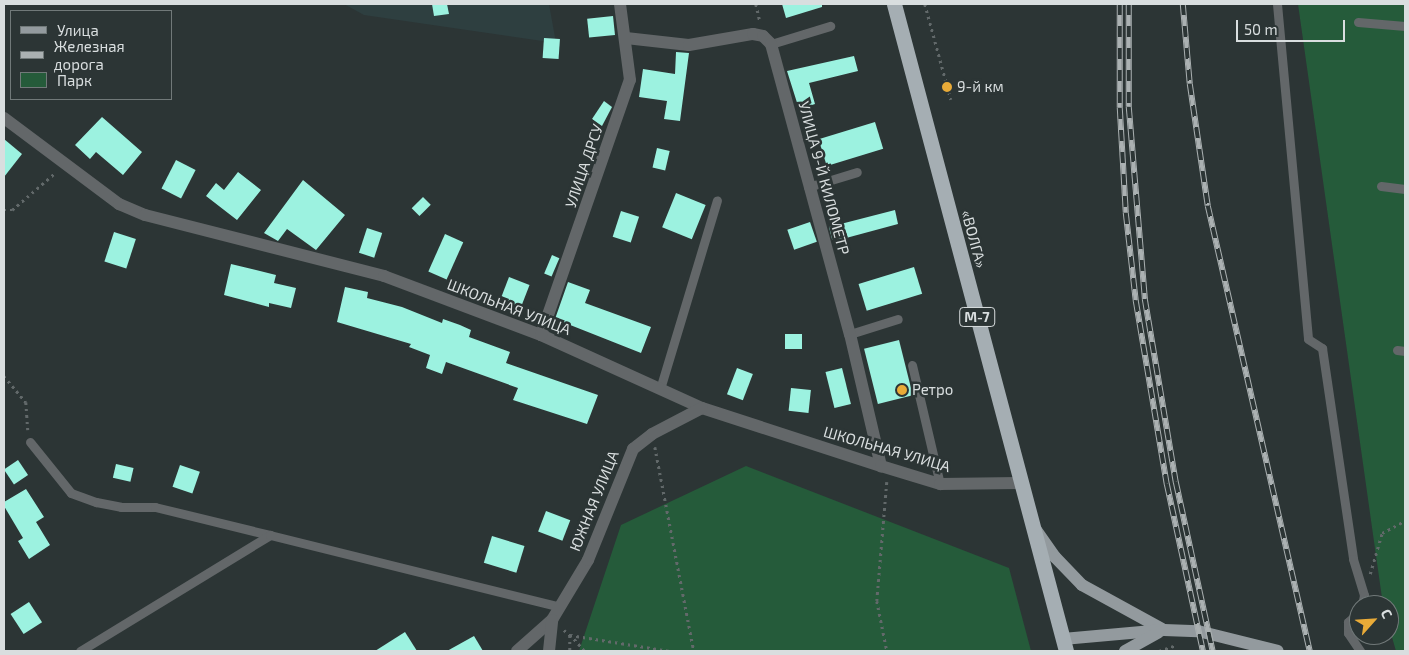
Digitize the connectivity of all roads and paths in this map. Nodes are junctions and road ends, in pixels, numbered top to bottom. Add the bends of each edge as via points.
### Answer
1 (620, 4) edge
2 (756, 4) edge
3 (894, 4) edge
4 (925, 4) edge
5 (1277, 4) edge
6 (1358, 22) dead end
7 (830, 26) dead end
8 (1405, 26) edge
9 (626, 38) junction
10 (767, 40) junction
11 (951, 100) dead end
12 (4, 118) edge
13 (65, 165) junction
14 (857, 172) dead end
15 (1381, 186) dead end
16 (808, 187) junction
17 (1405, 189) edge
18 (717, 200) dead end
19 (4, 210) edge
20 (898, 318) dead end
21 (850, 334) junction
22 (541, 335) junction
23 (912, 365) dead end
24 (4, 376) edge
25 (660, 389) junction
26 (702, 408) junction
27 (652, 434) junction
28 (30, 442) joint
29 (884, 467) junction
30 (1021, 483) junction
31 (940, 484) junction
32 (1031, 521) junction
33 (1405, 521) edge
34 (270, 535) junction
35 (1362, 595) edge
36 (1364, 595) edge
37 (557, 606) junction
38 (552, 620) junction
39 (1349, 621) edge
40 (1164, 630) junction
41 (1349, 635) edge
42 (1065, 645) edge
43 (80, 651) edge
44 (517, 651) edge
45 (549, 651) edge
46 (584, 651) edge
47 (670, 651) edge
48 (694, 651) edge
49 (887, 651) edge
50 (1125, 651) edge
51 (1278, 651) edge

1 - 9 street, УЛИЦА ДРСУ
2 - 10 path
3 - 30 highway, «ВОЛГА» / М-7
4 - 11 path
5 - 35 lane via 1308,338 1322,348 1353,559
6 - 8 lane
7 - 10 lane
9 - 10 street via 689,45 753,34
9 - 22 street, УЛИЦА ДРСУ via 630,80
10 - 16 street, УЛИЦА 9-Й КИЛОМЕТР
12 - 13 street, ШКОЛЬНАЯ УЛИЦА
13 - 19 path via 12,210
13 - 22 street, ШКОЛЬНАЯ УЛИЦА via 119,204 145,214 384,276
14 - 16 lane
15 - 17 lane
16 - 21 street, УЛИЦА 9-Й КИЛОМЕТР
18 - 25 lane
20 - 21 lane
21 - 29 street, УЛИЦА 9-Й КИЛОМЕТР
22 - 25 street, ШКОЛЬНАЯ УЛИЦА
23 - 31 lane
24 - 28 path via 26,402
25 - 26 street, ШКОЛЬНАЯ УЛИЦА
26 - 27 street, ЮЖНАЯ УЛИЦА
26 - 29 street, ШКОЛЬНАЯ УЛИЦА
27 - 37 street, ЮЖНАЯ УЛИЦА via 633,448 626,459 588,560
27 - 48 path
28 - 34 lane via 71,493 96,502 155,507
29 - 31 street, ШКОЛЬНАЯ УЛИЦА
29 - 49 path via 877,601
30 - 31 street, ШКОЛЬНАЯ УЛИЦА
30 - 32 highway, М-7
32 - 40 main road via 1055,557 1082,585
32 - 42 highway, М-7
33 - 36 path via 1382,533
34 - 37 lane
34 - 43 lane
37 - 38 street, ЮЖНАЯ УЛИЦА
38 - 44 street, ЮЖНАЯ УЛИЦА
38 - 45 street
39 - 41 lane
40 - 42 main road
40 - 50 main road
40 - 51 main road via 1208,632
46 - 47 path via 570,635

